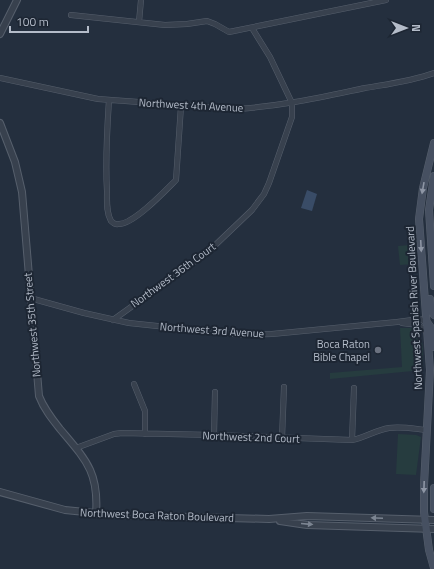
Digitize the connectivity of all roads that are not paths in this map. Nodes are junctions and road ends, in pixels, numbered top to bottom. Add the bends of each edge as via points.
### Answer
1 (17, 0) edge
2 (141, 0) edge
3 (386, 0) edge
4 (71, 15) dead end
5 (139, 22) junction
6 (252, 28) junction
7 (0, 34) edge
8 (432, 74) edge
9 (0, 78) edge
10 (109, 100) junction
11 (292, 103) junction
12 (181, 106) junction
13 (0, 123) edge
14 (434, 143) edge
15 (434, 176) edge
16 (420, 207) junction
17 (432, 256) junction
18 (422, 264) junction
19 (434, 286) edge
20 (30, 298) junction
21 (434, 315) edge
22 (113, 320) junction
23 (397, 322) junction
24 (426, 322) junction
25 (427, 332) junction
26 (434, 348) edge
27 (134, 384) dead end
28 (284, 387) dead end
29 (354, 388) dead end
30 (215, 392) dead end
31 (427, 430) junction
32 (145, 434) junction
33 (214, 435) junction
34 (282, 438) junction
35 (352, 440) junction
36 (76, 448) junction
37 (434, 488) edge
38 (0, 492) edge
39 (434, 509) edge
40 (96, 514) junction
41 (269, 519) junction
42 (425, 519) junction
43 (434, 520) edge
44 (426, 529) junction
45 (434, 529) edge
46 (434, 568) edge

1 - 7 street
2 - 5 street
3 - 6 street
4 - 5 street
5 - 6 street via 176,25 206,21 229,32
6 - 11 street via 270,57
8 - 11 street, Northwest 4th Avenue
9 - 10 street, Northwest 4th Avenue via 88,98
10 - 12 street, Northwest 4th Avenue
10 - 12 street via 106,163 108,216 111,221 119,224 150,207 176,180
11 - 12 street, Northwest 4th Avenue via 234,109
11 - 22 street, Northwest 36th Court via 292,117 269,183 252,210 208,251
13 - 20 street, Northwest 35th Street via 15,162 22,192
14 -> 16 main road, Northwest Spanish River Boulevard via 424,179
15 - 17 main road, Northwest Spanish River Boulevard via 429,210
16 - 17 main road
16 -> 18 main road, Northwest Spanish River Boulevard
17 - 19 main road, Northwest Spanish River Boulevard
18 - 21 main road via 428,278 430,308
18 - 24 main road, Northwest Spanish River Boulevard
20 - 22 street, Northwest 3rd Avenue
20 - 36 street, Northwest 35th Street via 39,396 48,415
22 - 23 street, Northwest 3rd Avenue via 254,335
23 - 24 street, Northwest 3rd Avenue via 420,319
23 - 25 street, Northwest 3rd Avenue via 418,325
24 - 25 main road, Northwest Spanish River Boulevard
24 - 26 main road via 432,329
25 - 31 main road, Northwest Spanish River Boulevard via 430,379
27 - 32 street via 145,412
28 - 34 street
29 - 35 street
30 - 33 street
31 - 35 street, Northwest 2nd Court via 387,428
31 -> 42 main road, Northwest Spanish River Boulevard
32 - 33 street, Northwest 2nd Court
32 - 36 street, Northwest 2nd Court via 114,434
33 - 34 street, Northwest 2nd Court
34 - 35 street, Northwest 2nd Court
36 - 40 street, Northwest 35th Street via 95,480
37 - 39 main road
38 - 40 street, Northwest Boca Raton Boulevard via 46,506
40 - 41 street, Northwest Boca Raton Boulevard
42 -> 41 street, Northwest Boca Raton Boulevard via 307,516
41 -> 44 street, Northwest Boca Raton Boulevard via 307,525
42 - 43 street, Northwest Boca Raton Boulevard
42 - 44 main road, Northwest Spanish River Boulevard
44 - 45 street, Northwest Boca Raton Boulevard
44 - 46 main road, Northwest Spanish River Boulevard

